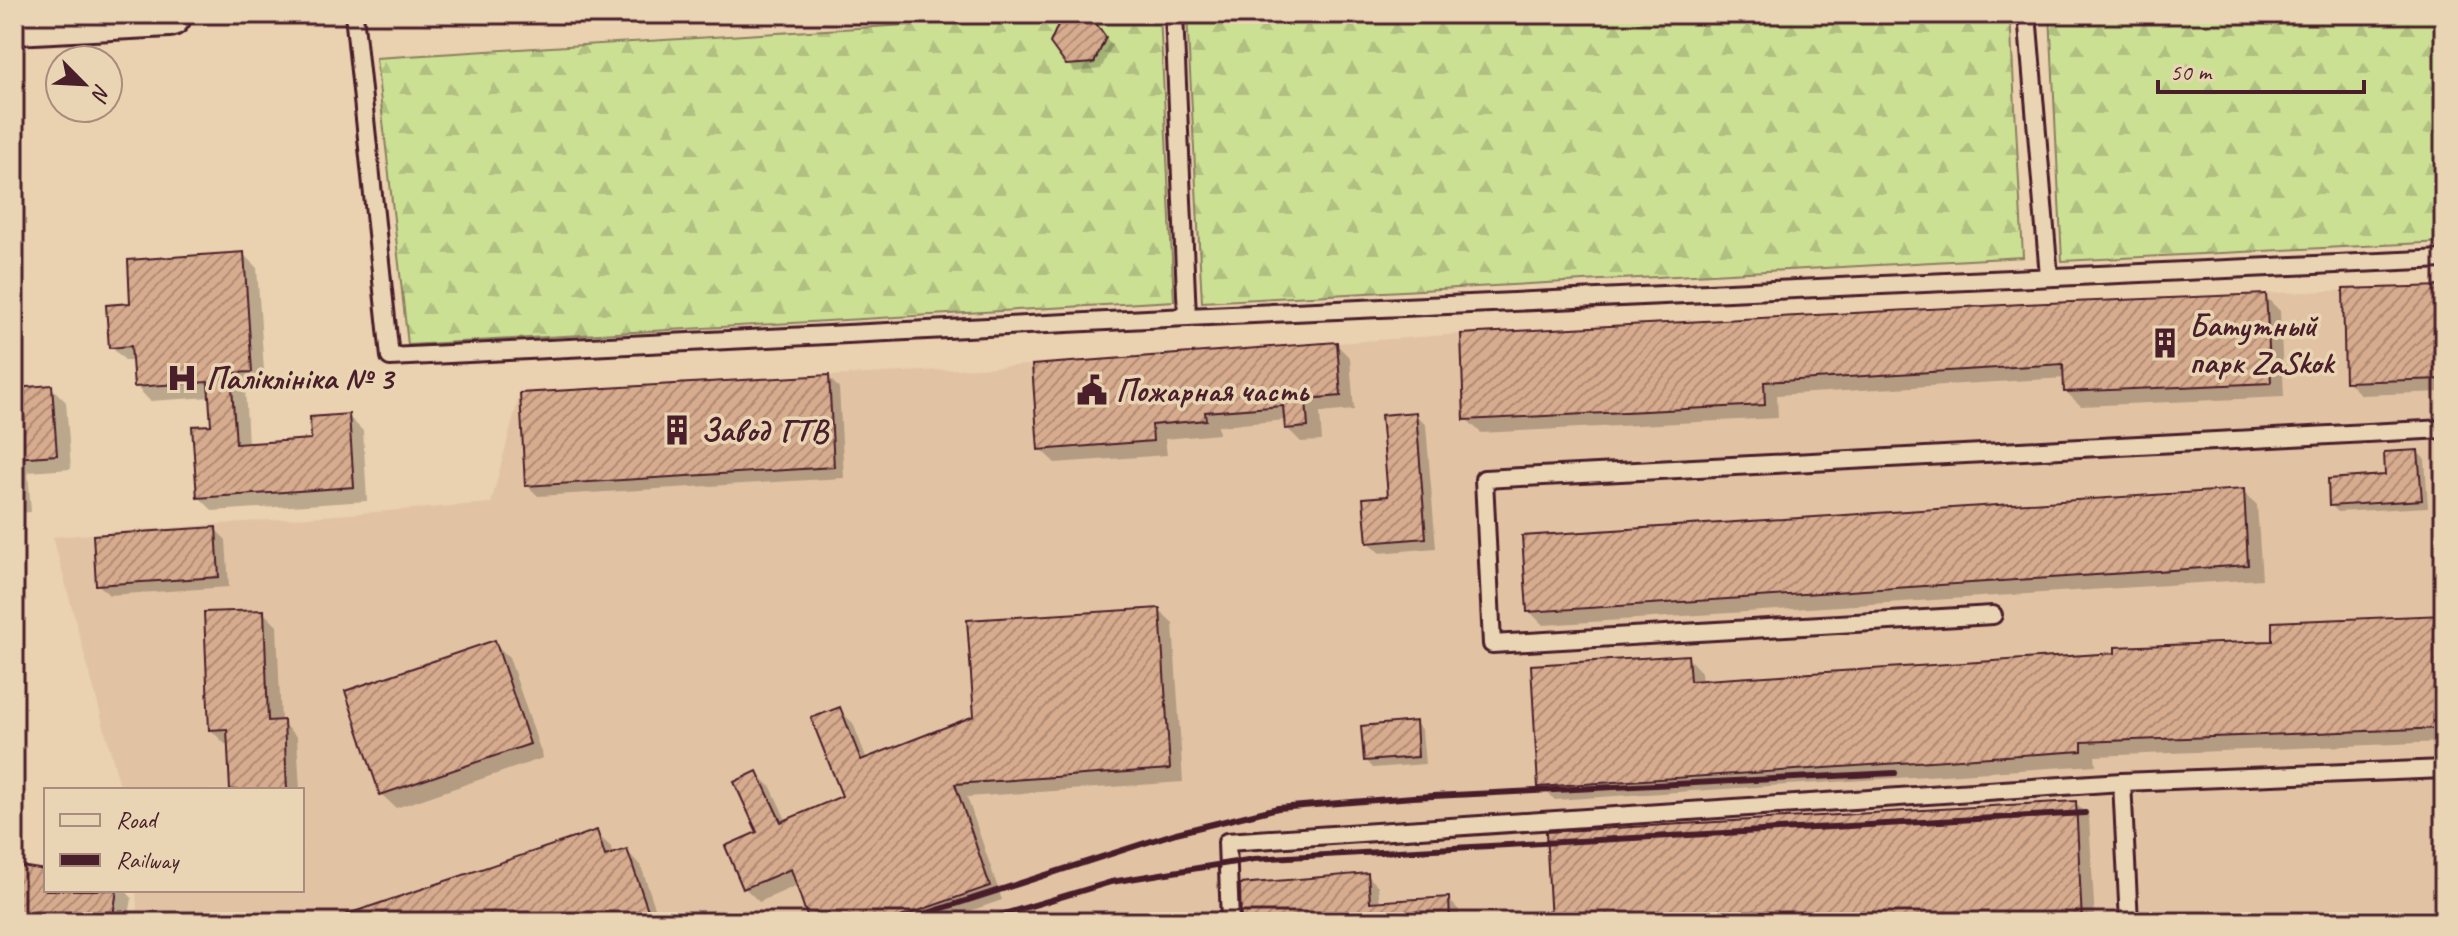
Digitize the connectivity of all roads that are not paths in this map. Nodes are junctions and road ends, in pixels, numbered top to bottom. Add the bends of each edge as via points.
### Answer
1 (169, 14) edge
2 (354, 14) edge
3 (1174, 14) edge
4 (2027, 14) edge
5 (14, 22) edge
6 (2444, 259) edge
7 (2049, 276) junction
8 (1187, 317) junction
9 (2444, 429) edge
10 (1993, 615) dead end
11 (2444, 769) edge
12 (2122, 782) junction
13 (1230, 922) edge
14 (2129, 922) edge

1 - 5 main road
2 - 8 lane via 390,357
3 - 8 lane
4 - 7 lane
6 - 7 lane
7 - 8 lane
9 - 10 lane via 1484,479 1492,644
11 - 12 lane
12 - 13 lane via 1227,842
12 - 14 lane

